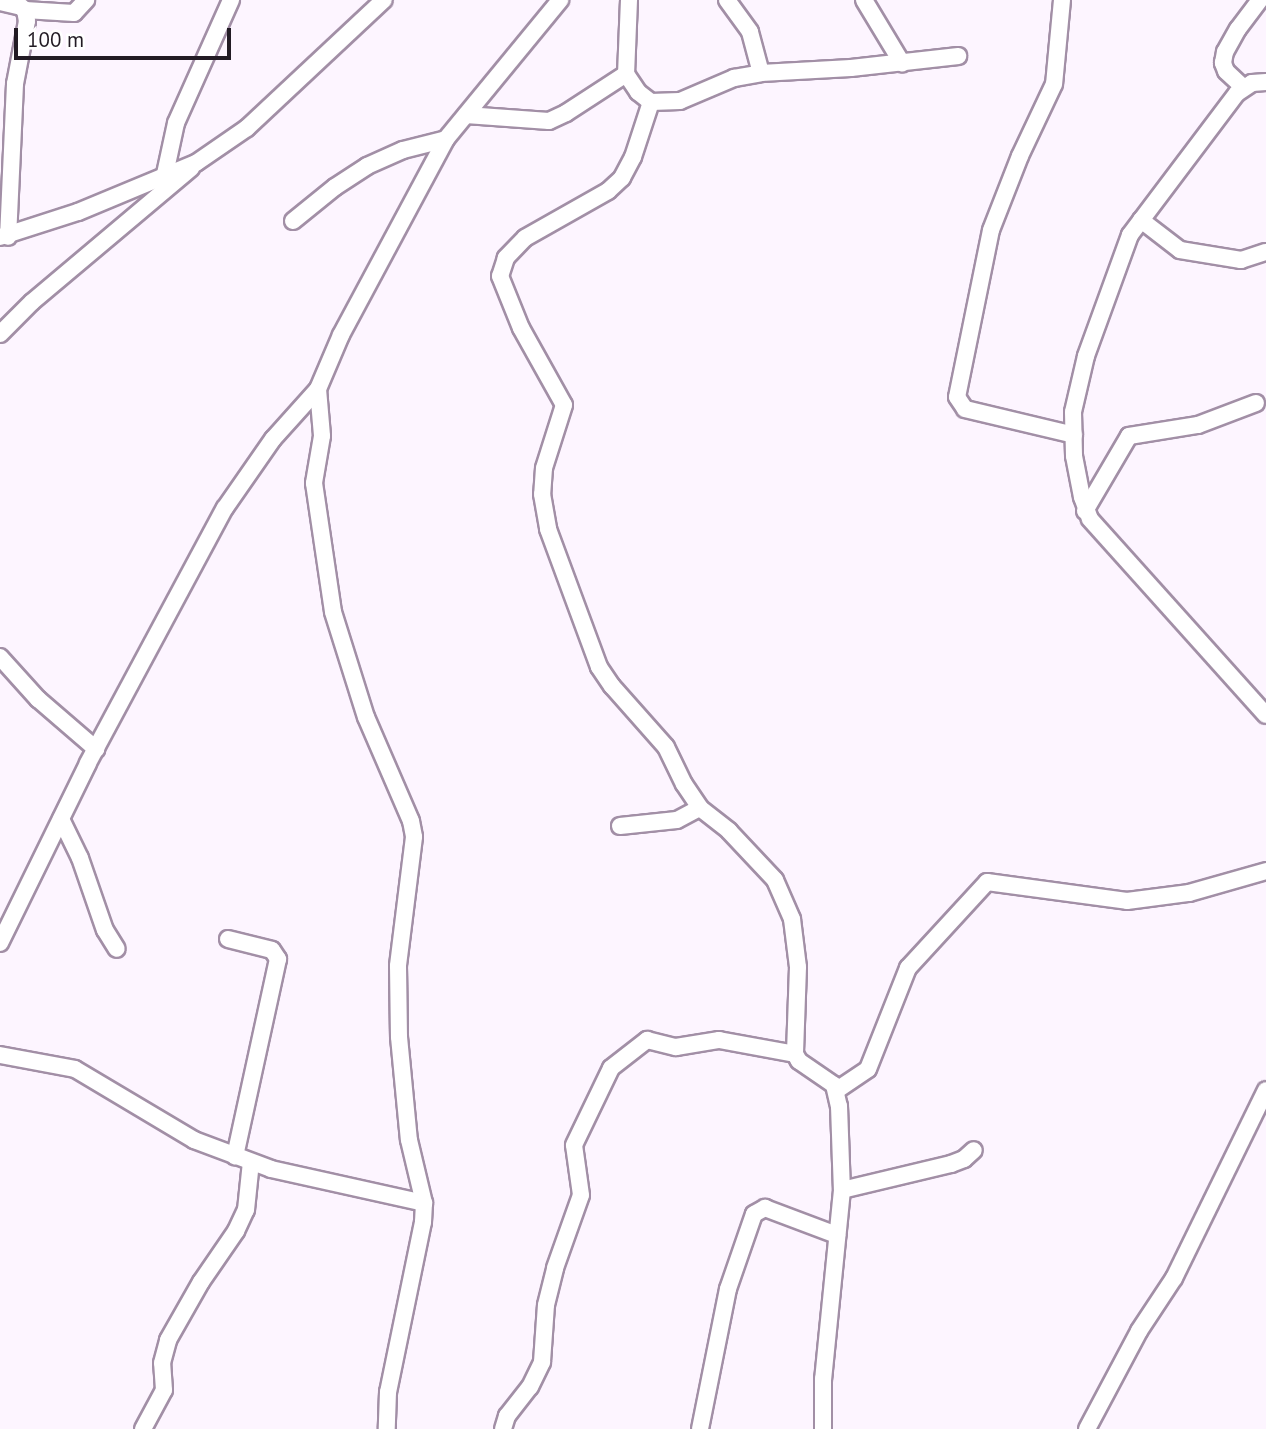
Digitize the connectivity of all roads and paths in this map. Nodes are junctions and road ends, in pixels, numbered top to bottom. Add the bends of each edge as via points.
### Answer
1 (86, 0) edge
2 (231, 0) edge
3 (384, 0) edge
4 (560, 0) edge
5 (629, 0) edge
6 (727, 0) edge
7 (864, 0) edge
8 (1062, 0) edge
9 (1260, 0) edge
10 (0, 2) edge
11 (25, 10) junction
12 (958, 56) dead end
13 (902, 63) junction
14 (761, 73) junction
15 (626, 74) junction
16 (1266, 82) edge
17 (1243, 87) junction
18 (651, 102) junction
19 (467, 115) junction
20 (446, 139) junction
21 (196, 163) junction
22 (165, 174) junction
23 (1141, 220) junction
24 (293, 221) dead end
25 (4, 237) edge
26 (1266, 252) edge
27 (0, 334) edge
28 (318, 389) junction
29 (1256, 403) dead end
30 (1074, 435) junction
31 (1085, 511) junction
32 (0, 657) edge
33 (1266, 715) edge
34 (96, 749) junction
35 (700, 808) junction
36 (61, 819) junction
37 (620, 826) dead end
38 (1266, 872) edge
39 (228, 939) dead end
40 (0, 943) edge
41 (117, 949) dead end
42 (795, 1054) junction
43 (0, 1055) edge
44 (837, 1090) junction
45 (1266, 1090) edge
46 (974, 1150) dead end
47 (235, 1156) junction
48 (251, 1162) junction
49 (842, 1190) junction
50 (424, 1203) junction
51 (837, 1235) junction
52 (143, 1429) edge
53 (387, 1429) edge
54 (503, 1429) edge
55 (700, 1429) edge
56 (823, 1429) edge
57 (1087, 1429) edge

1 - 11 street via 74,13
2 - 22 street via 176,123
3 - 21 street via 247,128
4 - 19 street
5 - 15 street
6 - 14 street via 750,32
7 - 13 street
8 - 30 street via 1054,84 991,230 957,397 965,409
9 - 17 street via 1225,52 1223,63
10 - 11 street
11 - 25 street
12 - 13 street
13 - 14 street
14 - 18 street via 734,78 680,101
15 - 18 street
15 - 19 street via 549,121
16 - 17 street
17 - 23 street
18 - 35 street via 622,178 608,191 525,238 506,258 500,276 521,328 565,405 544,468 542,494 548,529 594,655 612,686 671,753
19 - 20 street
20 - 24 street via 367,166
20 - 28 street via 341,335
21 - 22 street
21 - 27 street
22 - 25 street via 78,212
23 - 26 street via 1180,250 1241,260
23 - 30 street via 1117,265 1086,356 1073,412
28 - 34 street via 273,439 225,508
28 - 50 street via 322,436 314,483 333,612 366,717 414,837 398,966 399,1037 411,1152
29 - 31 street via 1198,425 1129,436
30 - 31 street
31 - 33 street
32 - 34 street via 38,699
34 - 36 street
35 - 37 street via 677,820
35 - 42 street via 775,880 792,919 798,967
36 - 40 street
36 - 41 street via 105,930
38 - 44 street via 1189,893 1127,901 987,882 908,968 867,1069
39 - 47 street via 272,950 278,959
42 - 44 street
42 - 54 street via 719,1040 676,1047 647,1041 611,1068 574,1145 581,1195 546,1305 542,1362
43 - 47 street via 75,1069 164,1123
44 - 49 street
45 - 57 street via 1174,1278 1139,1331
46 - 49 street via 951,1164
47 - 48 street
48 - 50 street via 293,1176
48 - 52 street via 246,1210 168,1340 162,1363 164,1390
49 - 51 street
50 - 53 street via 388,1392
51 - 55 street via 765,1208 754,1214 728,1289
51 - 56 street via 823,1380

